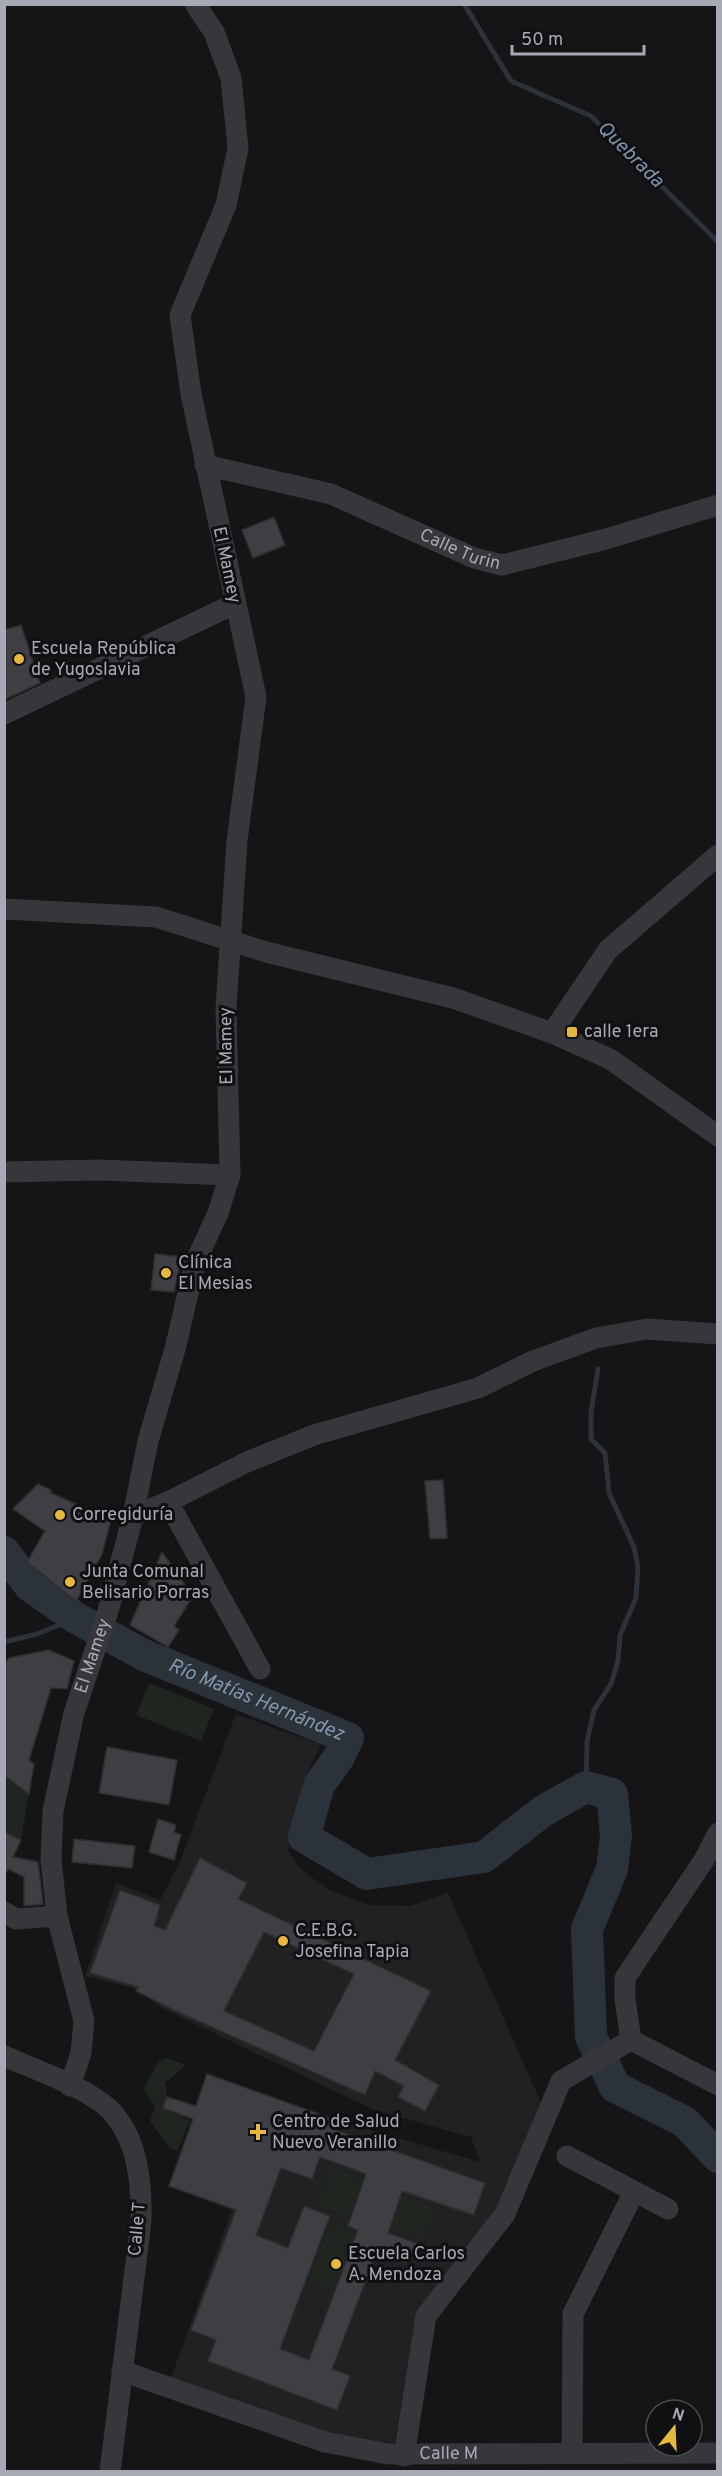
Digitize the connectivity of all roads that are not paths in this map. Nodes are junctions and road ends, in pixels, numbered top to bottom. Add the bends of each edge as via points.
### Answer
1 (195, 4) edge
2 (205, 465) junction
3 (717, 505) edge
4 (234, 604) junction
5 (4, 714) edge
6 (717, 855) edge
7 (4, 909) edge
8 (230, 939) junction
9 (552, 1033) junction
10 (717, 1136) edge
11 (4, 1172) edge
12 (230, 1175) junction
13 (717, 1334) edge
14 (168, 1502) junction
15 (133, 1516) junction
16 (260, 1669) dead end
17 (717, 1833) edge
18 (4, 1912) edge
19 (57, 1916) junction
20 (622, 2045) junction
21 (4, 2056) edge
22 (717, 2085) edge
23 (70, 2086) junction
24 (567, 2156) dead end
25 (634, 2192) junction
26 (668, 2209) dead end
27 (122, 2371) junction
28 (572, 2453) junction
29 (717, 2453) edge
30 (404, 2456) junction
31 (110, 2472) edge

1 - 2 street, El Mamey via 214,32 231,78 238,148 226,205 180,315
2 - 3 street, Calle Turin via 331,494 474,558 502,565
2 - 4 street, El Mamey
4 - 5 street
4 - 8 street, El Mamey via 246,641 256,697 237,841
6 - 9 street via 608,950
7 - 8 street via 156,917
8 - 9 street via 266,952 453,998
8 - 12 street, El Mamey via 226,1008
9 - 10 street via 620,1065
11 - 12 street via 99,1170
12 - 15 street, El Mamey via 195,1263 148,1441
13 - 14 street via 647,1329 596,1338 533,1361 478,1388 314,1435 247,1462
14 - 15 street
14 - 16 street
15 - 19 street, El Mamey via 65,1747 51,1859
17 - 20 street via 704,1860 625,1978
18 - 19 street via 16,1919
19 - 23 street, El Mamey via 84,2021 81,2053
20 - 22 street
20 - 30 street via 561,2081 499,2224 426,2316
21 - 23 street, Calle T
23 - 27 street, Calle T via 107,2108 116,2120 135,2157 142,2188
24 - 25 street
25 - 26 street
25 - 28 street via 573,2314
27 - 30 street, Calle M via 325,2442
27 - 31 street, Calle T
28 - 29 street, Calle M
28 - 30 street, Calle M

